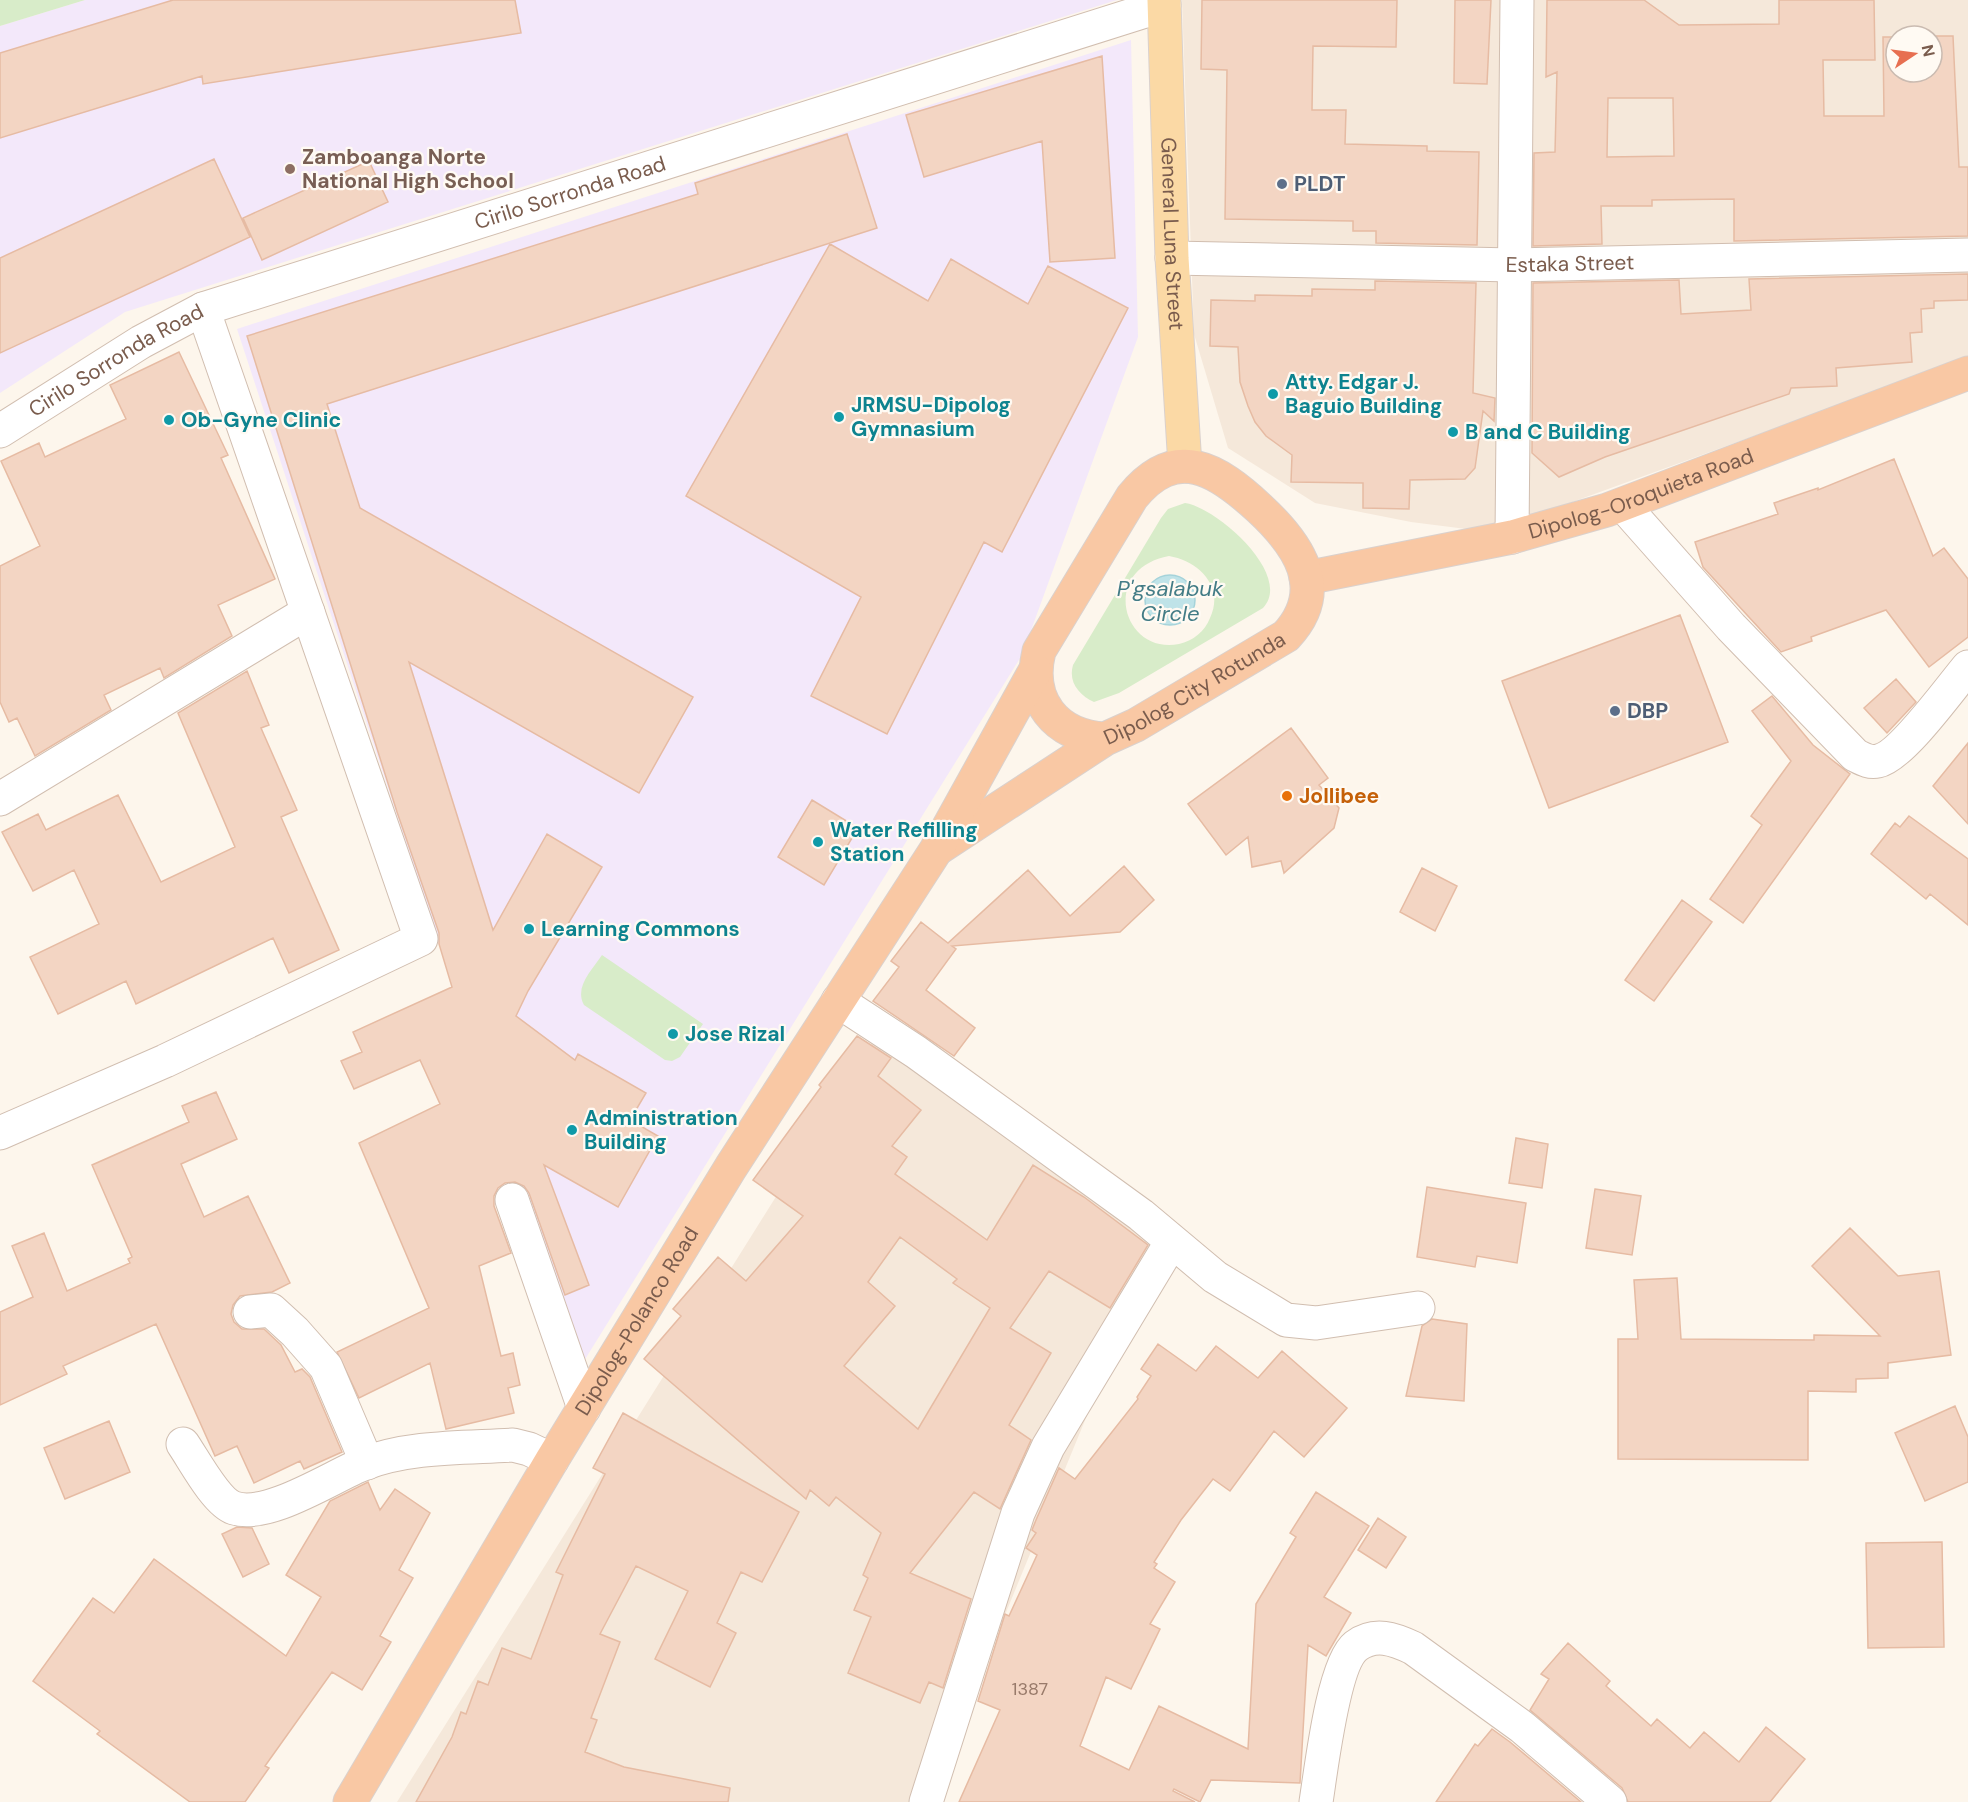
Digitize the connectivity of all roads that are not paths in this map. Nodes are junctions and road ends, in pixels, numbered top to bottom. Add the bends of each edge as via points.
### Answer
1 (1517, 0) edge
2 (1164, 3) edge
3 (1968, 255) edge
4 (1172, 258) junction
5 (1514, 265) junction
6 (203, 309) junction
7 (1968, 373) edge
8 (0, 431) edge
9 (1185, 466) junction
10 (1623, 505) junction
11 (1512, 537) junction
12 (1306, 578) junction
13 (308, 612) junction
14 (1968, 667) edge
15 (1035, 671) junction
16 (1105, 740) junction
17 (0, 800) edge
18 (936, 850) junction
19 (838, 1001) junction
20 (0, 1133) edge
21 (512, 1200) dead end
22 (1169, 1239) junction
23 (1418, 1308) dead end
24 (250, 1312) dead end
25 (584, 1408) junction
26 (183, 1444) dead end
27 (552, 1460) junction
28 (367, 1463) junction
29 (350, 1802) edge
30 (926, 1802) edge
31 (1316, 1802) edge
32 (1610, 1802) edge

1 - 5 street
2 - 4 main road, General Luna Street
2 - 6 street, Cirilo Sorronda Road
3 - 5 street, Estaka Street
4 - 5 street, Estaka Street
4 - 9 main road, General Luna Street
5 - 11 street
6 - 8 street, Cirilo Sorronda Road via 141,342
6 - 13 street
7 - 10 highway, Dipolog-Oroquieta Road
9 - 12 highway, Dipolog City Rotunda via 1230,481 1282,530 1298,551
9 - 15 highway via 1165,469 1144,481 1132,496 1039,651
10 - 11 highway, Dipolog-Oroquieta Road
10 - 14 street via 1731,627 1866,761 1877,761 1897,751
11 - 12 highway, Dipolog-Oroquieta Road
12 - 16 highway, Dipolog City Rotunda via 1307,599 1301,620 1286,636
13 - 17 street
13 - 20 street via 421,939
15 - 16 highway, Dipolog City Rotunda via 1038,693 1048,711 1084,738
15 - 18 highway, Dipolog-Polanco Road
16 - 18 highway
18 - 19 highway, Dipolog-Polanco Road
19 - 22 street via 916,1052
19 - 25 highway, Dipolog-Polanco Road
21 - 25 street
22 - 23 street via 1215,1277 1286,1320 1316,1323
22 - 30 street via 1166,1251 1033,1477
24 - 28 street via 272,1310 326,1367
25 - 27 highway, Dipolog-Polanco Road
26 - 28 street via 222,1501 234,1508 268,1507
27 - 28 street via 513,1445 408,1452
27 - 29 highway, Dipolog-Polanco Road
31 - 32 street via 1327,1728 1347,1657 1357,1646 1376,1638 1393,1639 1413,1648 1522,1726

